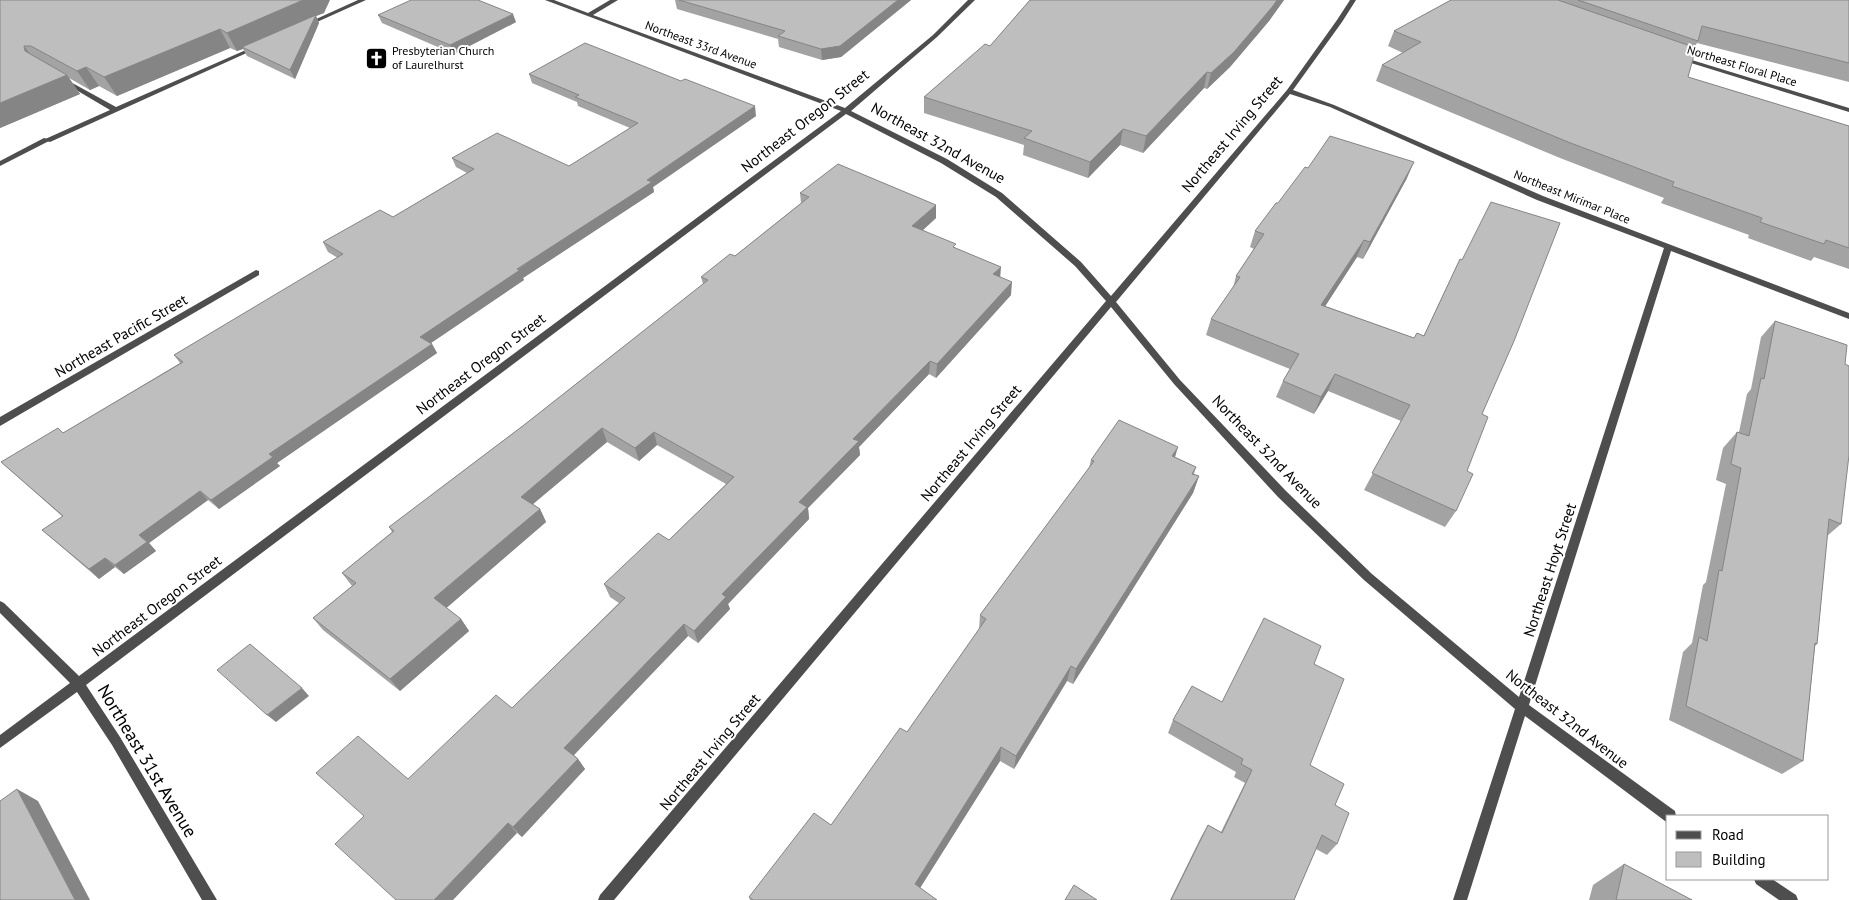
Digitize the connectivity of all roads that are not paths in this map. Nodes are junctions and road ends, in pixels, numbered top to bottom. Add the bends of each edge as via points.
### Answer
1 (363, 0) edge
2 (548, 0) edge
3 (615, 0) edge
4 (972, 0) edge
5 (1353, 0) edge
6 (588, 15) junction
7 (301, 27) edge
8 (265, 43) edge
9 (1674, 56) edge
10 (58, 77) edge
11 (1289, 91) junction
12 (114, 110) junction
13 (1849, 110) edge
14 (846, 111) junction
15 (0, 164) edge
16 (1668, 248) junction
17 (256, 274) dead end
18 (1110, 300) junction
19 (1849, 316) edge
20 (0, 422) edge
21 (0, 606) edge
22 (78, 683) junction
23 (1522, 707) junction
24 (0, 742) edge
25 (1669, 815) edge
26 (1762, 880) edge
27 (210, 900) edge
28 (605, 900) edge
29 (1460, 900) edge
30 (1791, 900) edge

1 - 7 street
2 - 6 street, Northeast 33rd Avenue
3 - 6 street
4 - 14 street, Northeast Oregon Street via 935,36
5 - 11 street, Northeast Irving Street
6 - 14 street, Northeast 33rd Avenue
8 - 12 street
9 - 13 street, Northeast Floral Place
10 - 12 street
11 - 16 street, Northeast Mirimar Place via 1332,106 1540,198
11 - 18 street, Northeast Irving Street
12 - 15 street
14 - 18 street, Northeast 32nd Avenue via 936,157 999,195 1078,264
14 - 22 street, Northeast Oregon Street
16 - 19 street, Northeast Mirimar Place
16 - 23 street, Northeast Hoyt Street
17 - 20 street, Northeast Pacific Street
18 - 23 street, Northeast 32nd Avenue via 1178,382 1282,494 1368,577
18 - 28 street, Northeast Irving Street
21 - 22 street, Northeast 31st Avenue
22 - 24 street, Northeast Oregon Street
22 - 27 street, Northeast 31st Avenue
23 - 25 street, Northeast 32nd Avenue
23 - 29 street, Northeast Hoyt Street
26 - 30 street

